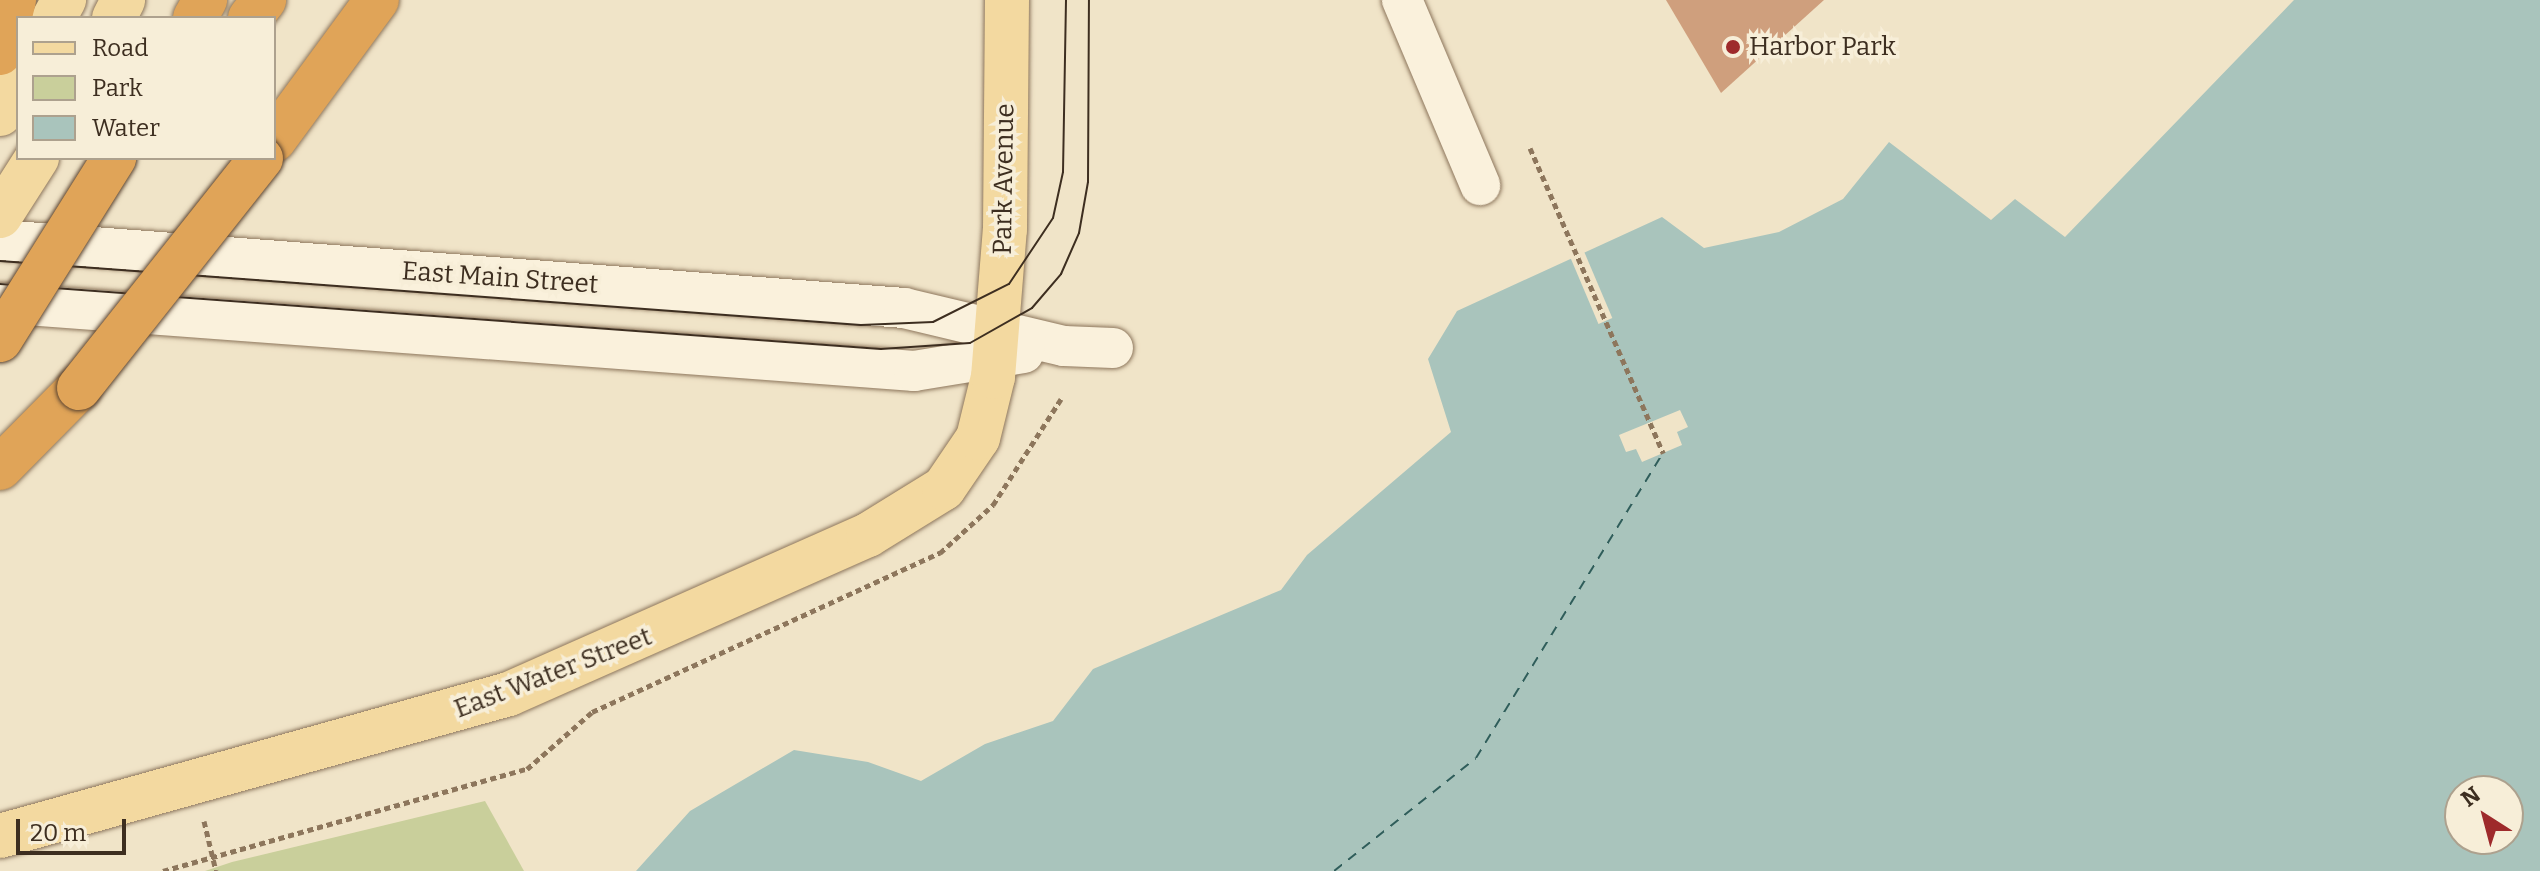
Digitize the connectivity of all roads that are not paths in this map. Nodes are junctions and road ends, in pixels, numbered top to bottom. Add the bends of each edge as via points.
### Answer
1 (14, 0) edge
2 (264, 0) edge
3 (377, 0) edge
4 (1007, 0) edge
5 (1402, 0) edge
6 (252, 16) edge
7 (0, 53) edge
8 (16, 86) edge
9 (0, 114) edge
10 (276, 137) edge
11 (36, 160) edge
12 (113, 160) edge
13 (139, 160) edge
14 (259, 160) edge
15 (1480, 185) dead end
16 (0, 216) edge
17 (0, 240) edge
18 (16, 301) edge
19 (0, 340) edge
20 (996, 343) junction
21 (1113, 348) dead end
22 (0, 468) edge
23 (0, 836) edge

1 - 7 highway
2 - 6 highway
3 - 10 highway
4 - 20 main road, Park Avenue
5 - 15 street
8 - 9 main road
11 - 16 main road
12 - 18 highway, bridge
13 - 18 highway
14 - 22 highway, bridge via 79,388
17 - 20 street, East Main Street via 904,308
18 - 19 highway, bridge
18 - 20 street via 906,370
20 - 21 street
20 - 23 main road, East Water Street via 987,411 971,451 944,488 898,520 509,694

